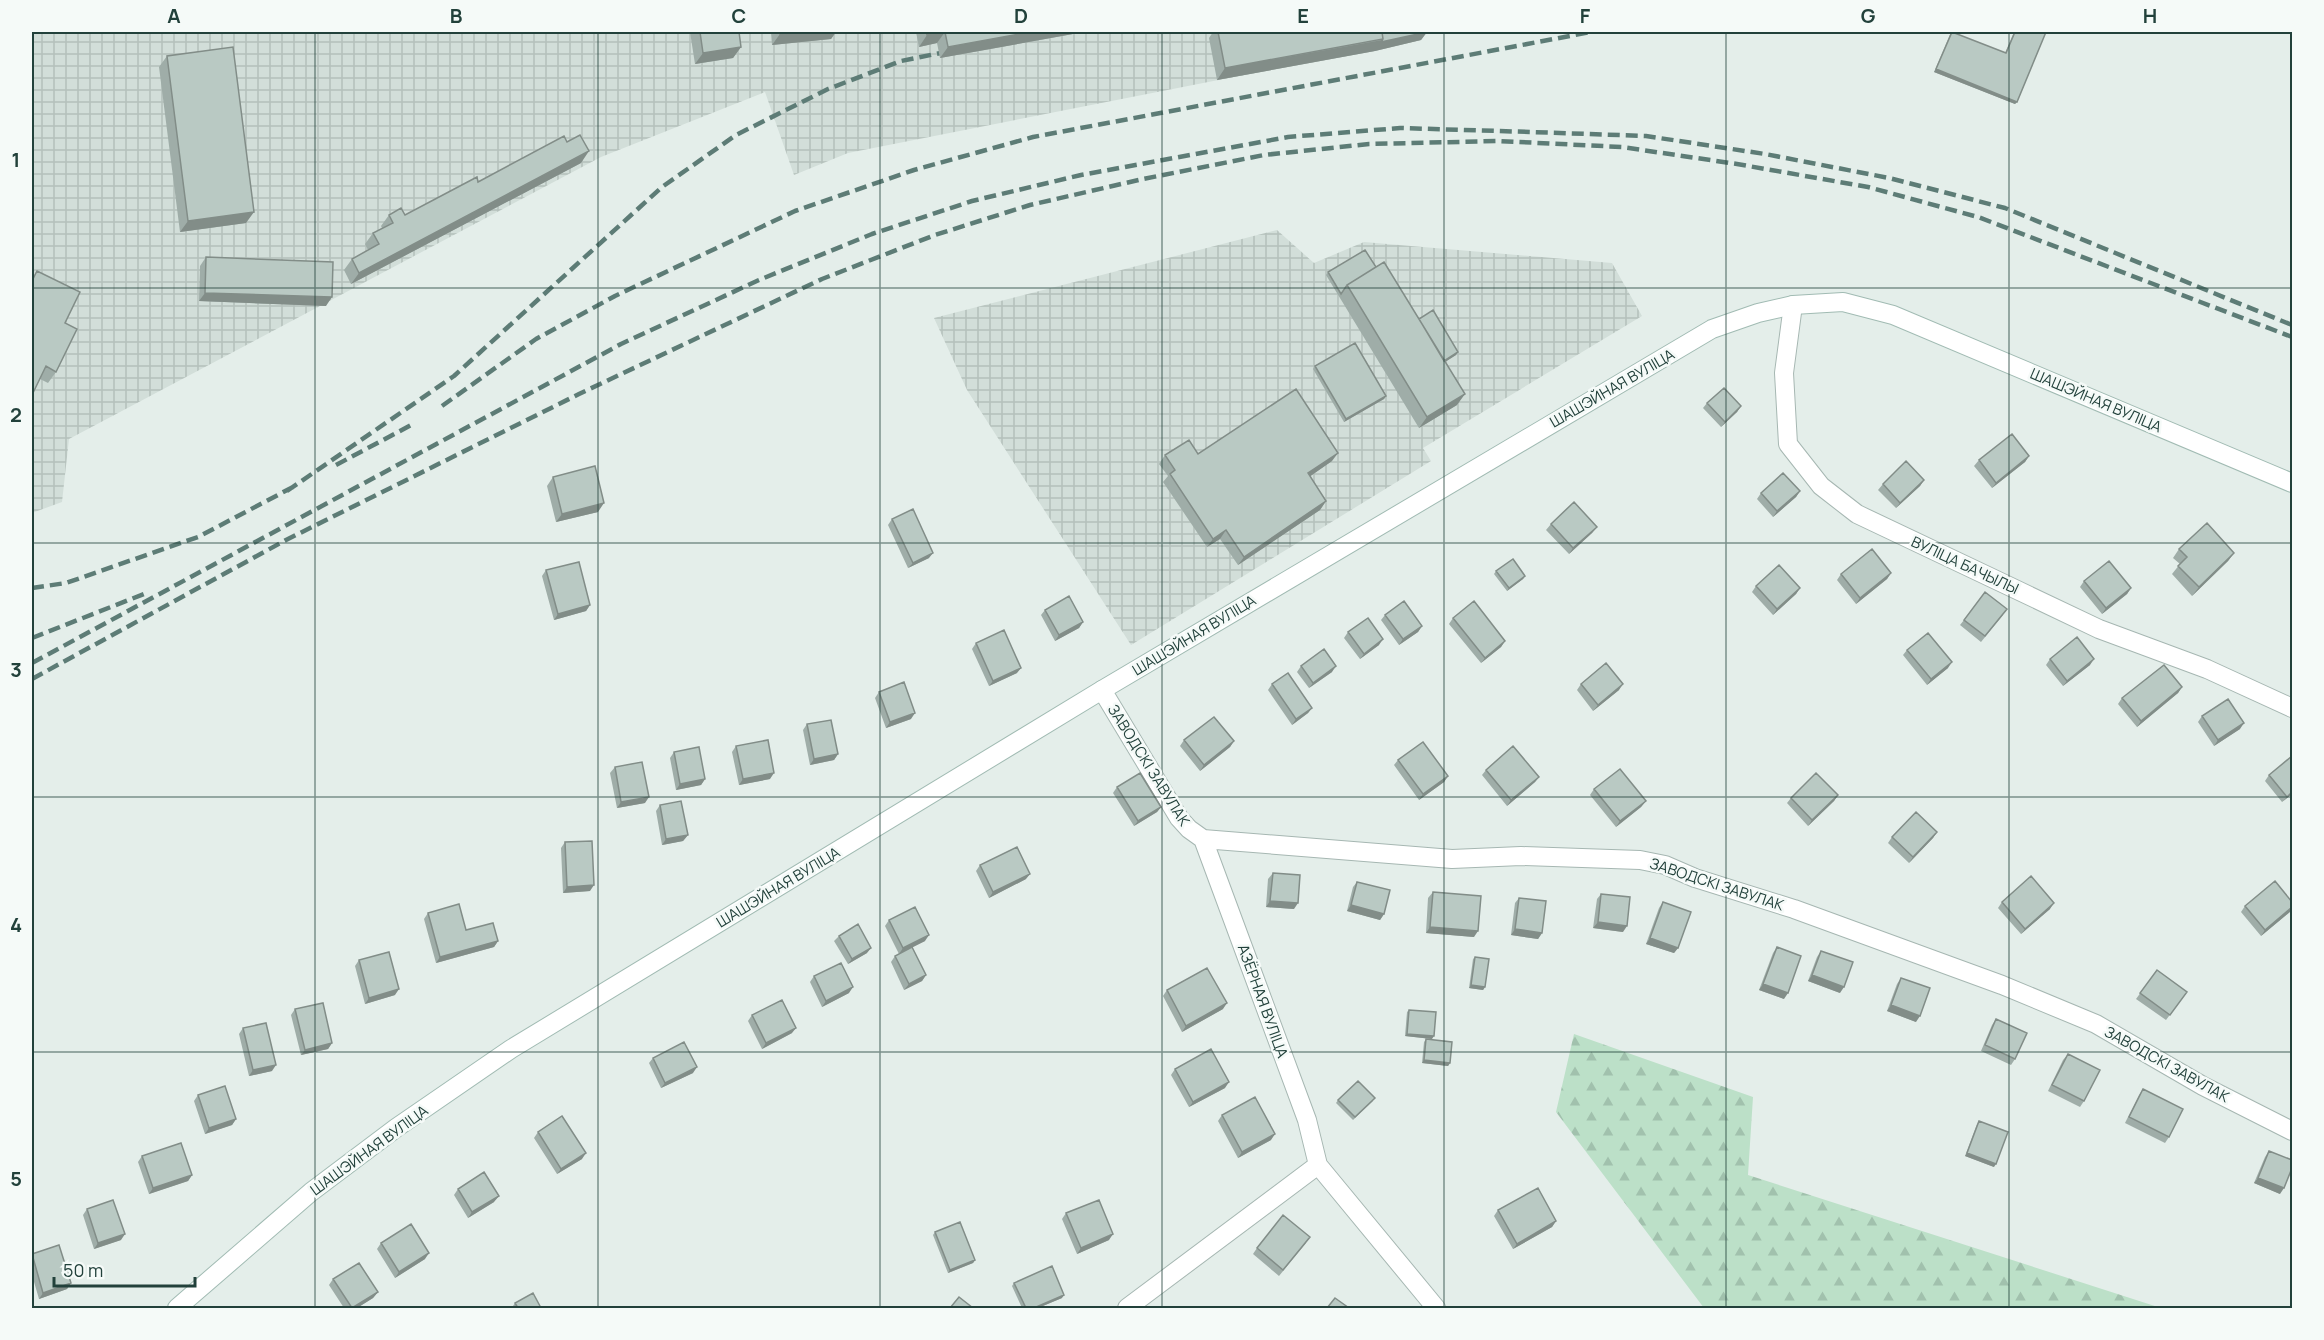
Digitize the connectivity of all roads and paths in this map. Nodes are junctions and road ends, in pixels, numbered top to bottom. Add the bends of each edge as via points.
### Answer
1 (1793, 305) junction
2 (2292, 483) edge
3 (1102, 690) junction
4 (2292, 708) edge
5 (1203, 839) junction
6 (2292, 1131) edge
7 (1318, 1165) junction
8 (177, 1308) edge
9 (1127, 1308) edge
10 (1436, 1308) edge

1 - 2 street, ШАШЭЙНАЯ ВУЛІЦА via 1842,302 1893,315
1 - 3 street, ШАШЭЙНАЯ ВУЛІЦА via 1712,329
1 - 4 street, ВУЛІЦА БАЧЫЛЫ via 1784,373 1788,444 1821,486 1857,514 1983,574 2099,628 2207,669
3 - 5 street, ЗАВОДСКІ ЗАВУЛАК via 1179,818
3 - 8 street, ШАШЭЙНАЯ ВУЛІЦА via 511,1049 311,1192
5 - 6 street, ЗАВОДСКІ ЗАВУЛАК via 1452,859 1521,856 1640,860 1665,865 2002,985 2096,1024 2203,1086
5 - 7 street, АЗЁРНАЯ ВУЛІЦА via 1307,1120
7 - 9 street
7 - 10 street, АЗЁРНАЯ ВУЛІЦА

